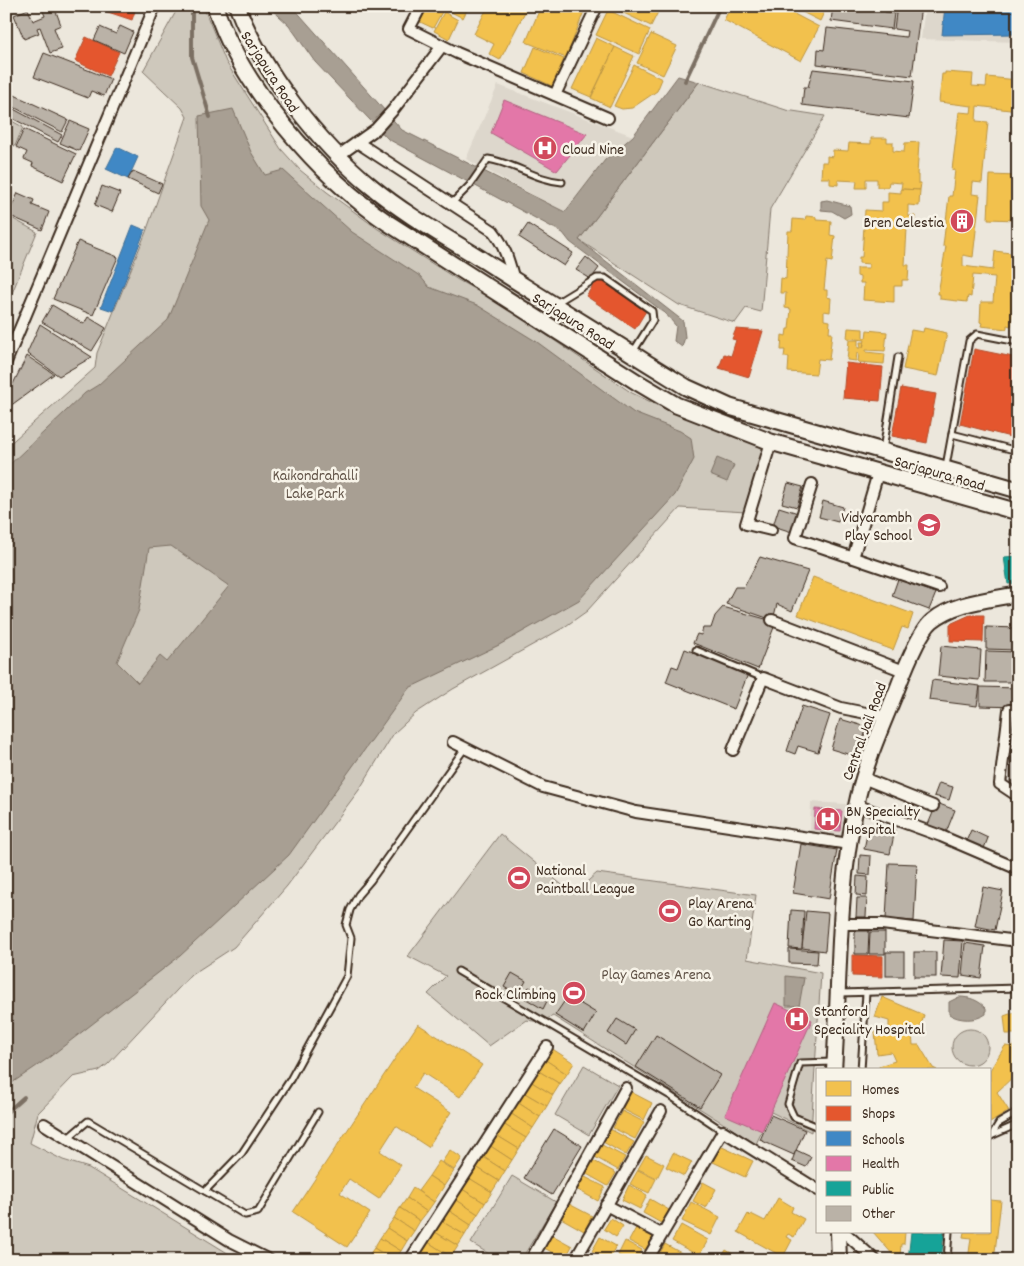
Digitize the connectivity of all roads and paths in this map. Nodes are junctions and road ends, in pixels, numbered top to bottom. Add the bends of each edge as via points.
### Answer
1 (155, 6) edge
2 (215, 6) edge
3 (237, 6) edge
4 (421, 6) edge
5 (597, 6) edge
6 (442, 46) junction
7 (555, 95) junction
8 (608, 118) dead end
9 (357, 142) junction
10 (338, 156) junction
11 (562, 182) dead end
12 (452, 204) junction
13 (514, 280) junction
14 (553, 305) junction
15 (1018, 342) edge
16 (632, 354) junction
17 (898, 357) dead end
18 (6, 362) edge
19 (952, 434) junction
20 (771, 442) junction
21 (883, 451) junction
22 (1018, 451) edge
23 (945, 470) junction
24 (878, 473) junction
25 (812, 484) dead end
26 (1018, 490) edge
27 (1018, 512) edge
28 (771, 530) dead end
29 (853, 558) junction
30 (939, 587) dead end
31 (1018, 594) edge
32 (772, 620) dead end
33 (696, 650) dead end
34 (904, 671) junction
35 (763, 678) junction
36 (1018, 710) edge
37 (886, 716) junction
38 (453, 742) dead end
39 (465, 748) junction
40 (733, 750) dead end
41 (863, 778) junction
42 (1018, 796) edge
43 (856, 805) junction
44 (933, 806) dead end
45 (849, 844) junction
46 (1018, 869) edge
47 (841, 924) junction
48 (1018, 941) edge
49 (458, 971) dead end
50 (1018, 988) edge
51 (866, 993) junction
52 (837, 994) junction
53 (547, 1047) dead end
54 (862, 1061) junction
55 (834, 1066) edge
56 (861, 1068) edge
57 (866, 1068) edge
58 (626, 1088) dead end
59 (661, 1111) dead end
60 (318, 1112) dead end
61 (1018, 1112) edge
62 (44, 1124) dead end
63 (1018, 1124) edge
64 (816, 1125) edge
65 (723, 1131) junction
66 (992, 1134) edge
67 (992, 1136) edge
68 (68, 1138) junction
69 (816, 1189) edge
70 (205, 1192) junction
71 (606, 1205) junction
72 (661, 1234) junction
73 (838, 1234) edge
74 (846, 1234) edge
75 (949, 1234) edge
76 (270, 1260) edge
77 (410, 1260) edge
78 (531, 1260) edge
79 (575, 1260) edge
80 (647, 1260) edge
81 (839, 1260) edge
82 (875, 1260) edge
83 (947, 1260) edge

1 - 18 street
2 - 20 main road, Sarjapura Road via 238,58 268,102 307,153 362,205 668,400
3 - 10 main road, Sarjapura Road via 258,50 285,91
4 - 6 street via 409,29
5 - 7 street
6 - 7 street
6 - 9 street via 393,110 376,129
7 - 8 street
9 - 10 street
9 - 12 street
10 - 13 main road, Sarjapura Road via 373,188
11 - 12 lane via 547,180 488,159
12 - 13 street via 500,240
13 - 14 main road, Sarjapura Road
14 - 16 main road, Sarjapura Road
14 - 16 lane via 597,278 605,278 654,315
15 - 19 lane via 977,334 969,341
16 - 21 main road, Sarjapura Road via 686,388 730,407
17 - 21 lane
19 - 22 lane
19 - 23 lane
20 - 24 main road, Sarjapura Road
20 - 28 street via 746,524
21 - 23 main road, Sarjapura Road
23 - 26 main road, Sarjapura Road
24 - 27 main road, Sarjapura Road
24 - 29 street
25 - 29 street via 795,538
29 - 30 street
31 - 34 main road, Central Jail Road via 954,608 931,622
32 - 34 street
33 - 35 lane
34 - 37 main road, Central Jail Road
35 - 37 street via 841,708
35 - 40 street
36 - 42 street via 1009,710 1000,784
37 - 41 main road, Central Jail Road
38 - 39 street
39 - 45 street via 543,787 636,812
39 - 70 lane via 358,895 346,925 351,938 347,976 290,1080 248,1144
41 - 43 main road, Central Jail Road
41 - 44 street
43 - 45 main road, Central Jail Road
43 - 46 street via 968,846
45 - 47 main road, Central Jail Road
47 - 48 street via 882,924
47 - 52 main road, Central Jail Road
49 - 65 lane via 669,1095
50 - 51 lane
51 - 52 lane
51 - 54 lane
52 - 55 main road, Central Jail Road
53 - 77 street
54 - 56 lane
54 - 57 lane
55 - 64 lane via 800,1063 788,1104 794,1116
58 - 78 street
59 - 71 street
60 - 70 lane via 258,1212 245,1215
61 - 66 lane via 999,1123
62 - 68 street
63 - 67 lane
65 - 69 street
65 - 72 street
68 - 70 lane via 88,1121
68 - 76 street via 229,1240
71 - 72 street
71 - 79 street
72 - 80 street
73 - 81 main road
74 - 82 street
75 - 83 lane

